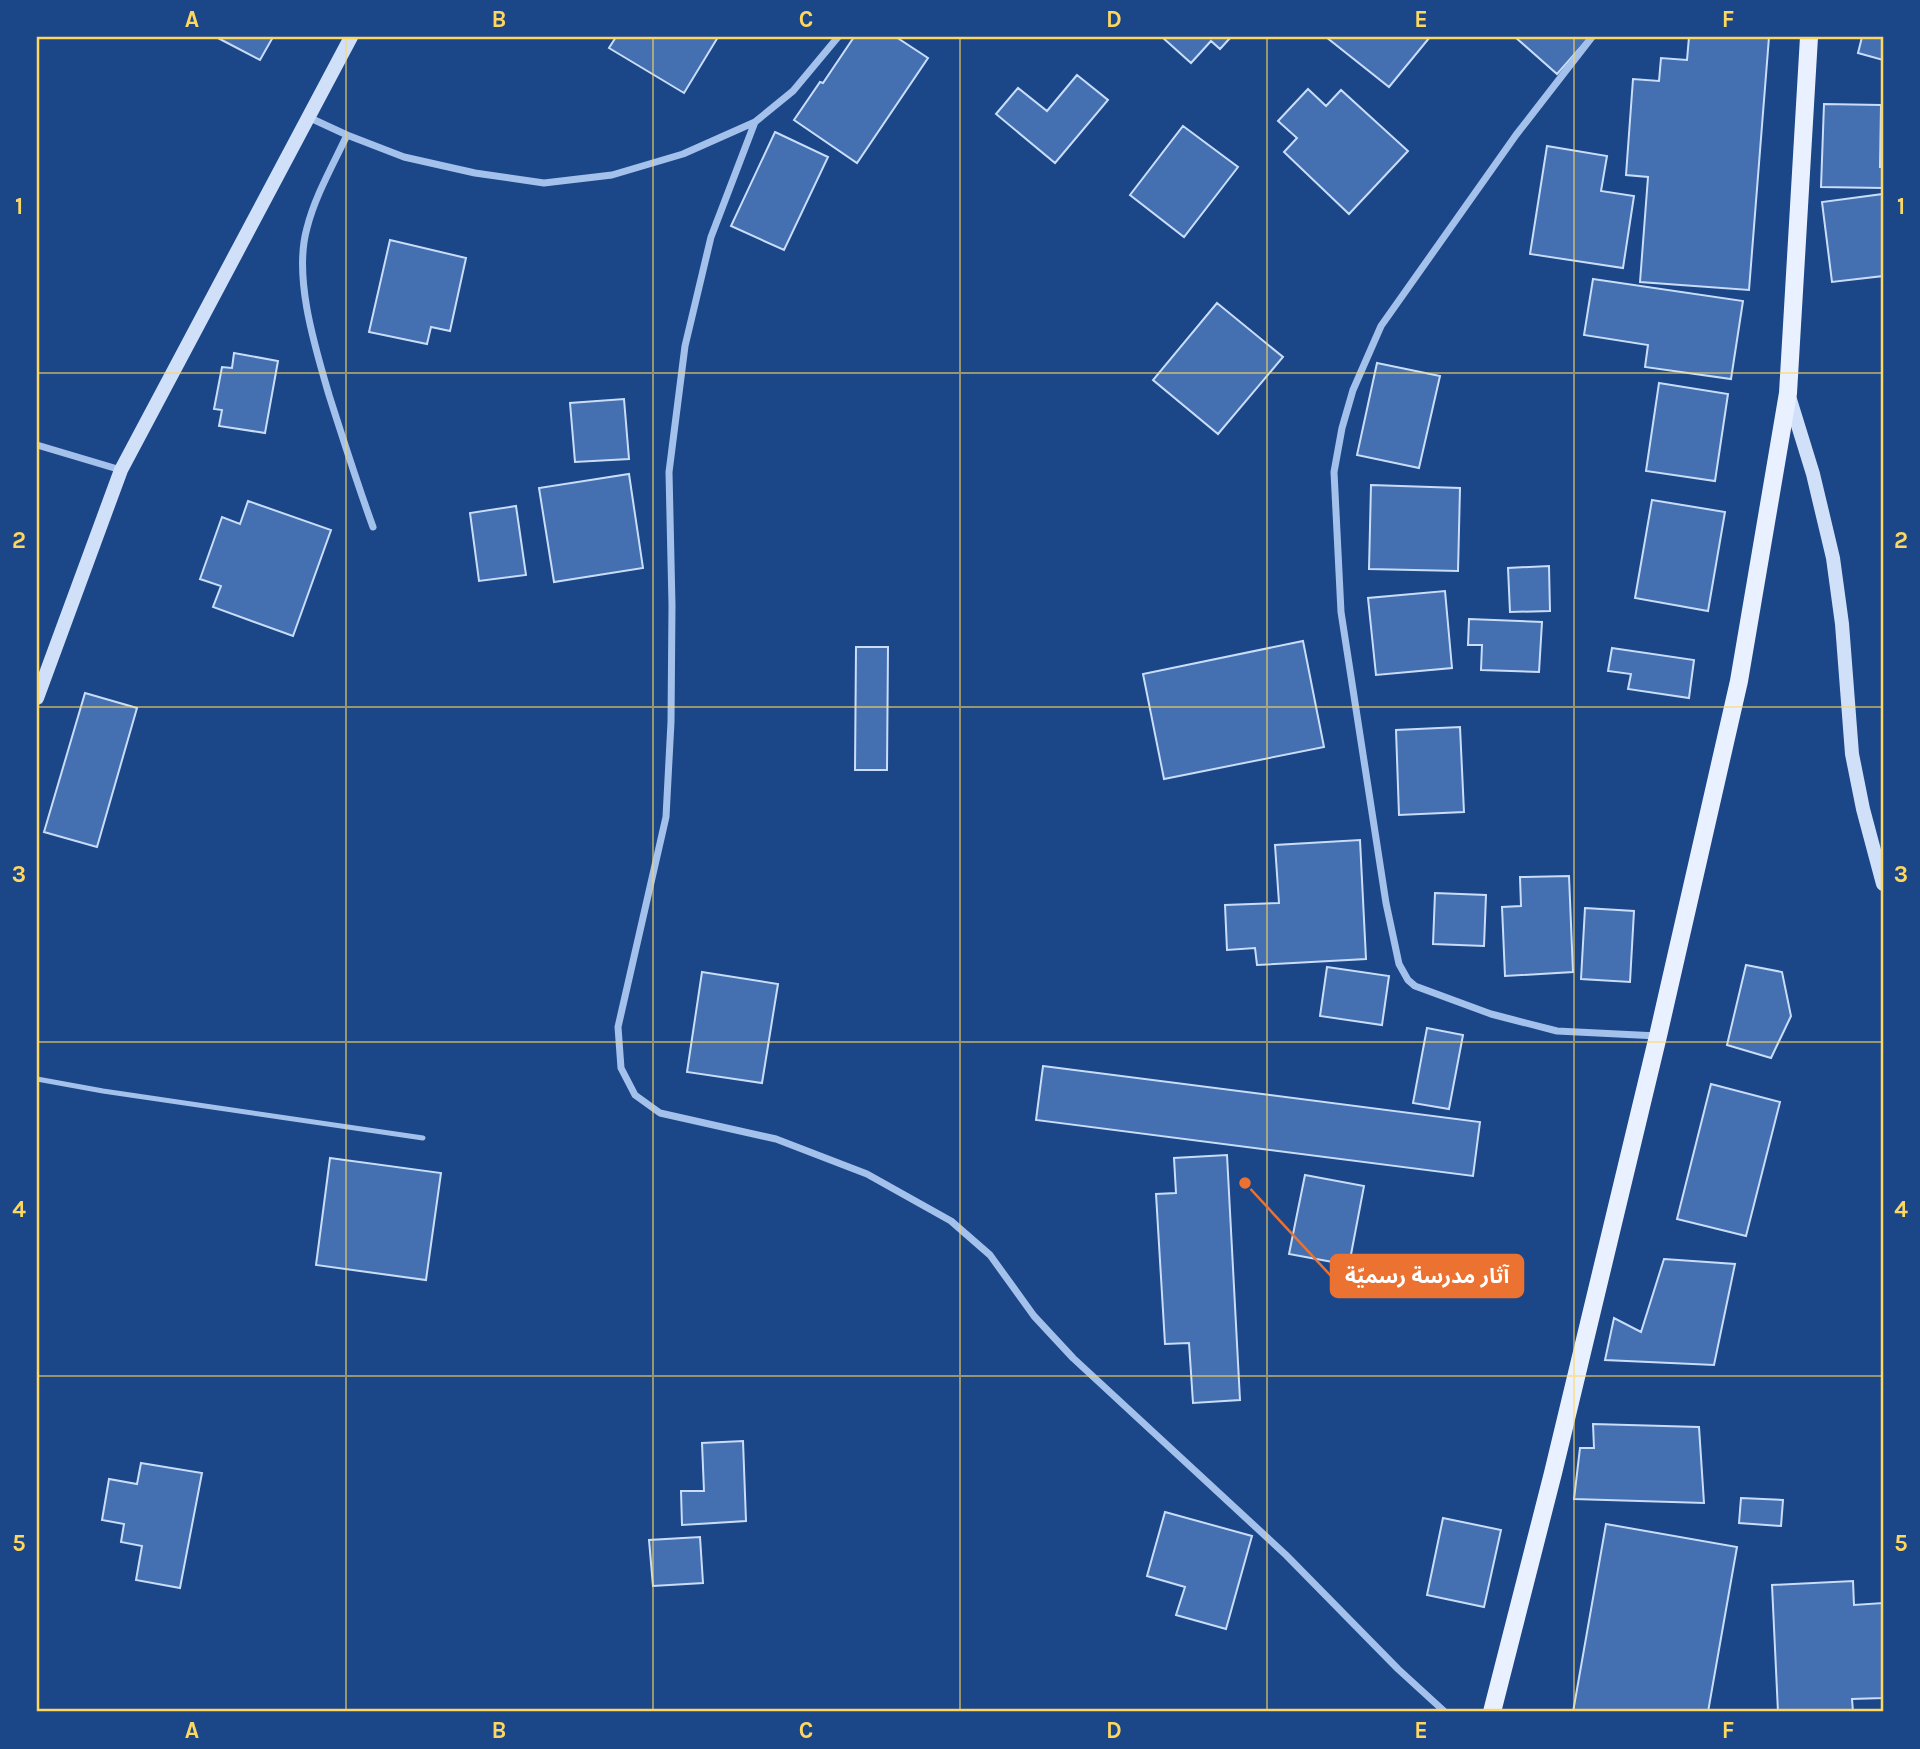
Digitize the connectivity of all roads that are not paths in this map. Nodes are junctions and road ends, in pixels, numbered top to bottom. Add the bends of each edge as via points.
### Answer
1 (351, 37) edge
2 (838, 37) edge
3 (1592, 37) edge
4 (1809, 37) edge
5 (308, 117) junction
6 (755, 122) junction
7 (347, 135) junction
8 (1788, 393) junction
9 (37, 445) edge
10 (121, 470) junction
11 (373, 527) dead end
12 (37, 698) edge
13 (1883, 884) edge
14 (1658, 1036) junction
15 (37, 1079) edge
16 (423, 1138) dead end
17 (1446, 1712) edge
18 (1492, 1712) edge

1 - 5 main road
2 - 6 street via 793,91
3 - 14 street via 1381,326 1353,390 1334,472 1342,612 1386,903 1399,964 1408,980 1492,1014 1557,1031
4 - 8 main road
5 - 7 street
5 - 10 main road
6 - 7 street via 683,154 624,172 544,183 404,158
6 - 17 street via 711,237 685,346 668,472 673,605 666,817 618,1027 621,1068 635,1095 660,1112 776,1139 867,1174 951,1221 990,1255 1034,1316 1073,1357
7 - 11 street via 306,229 302,265 312,335
8 - 13 main road via 1833,558 1852,754
8 - 14 main road via 1740,681
9 - 10 street
10 - 12 main road
14 - 18 main road
15 - 16 lane

